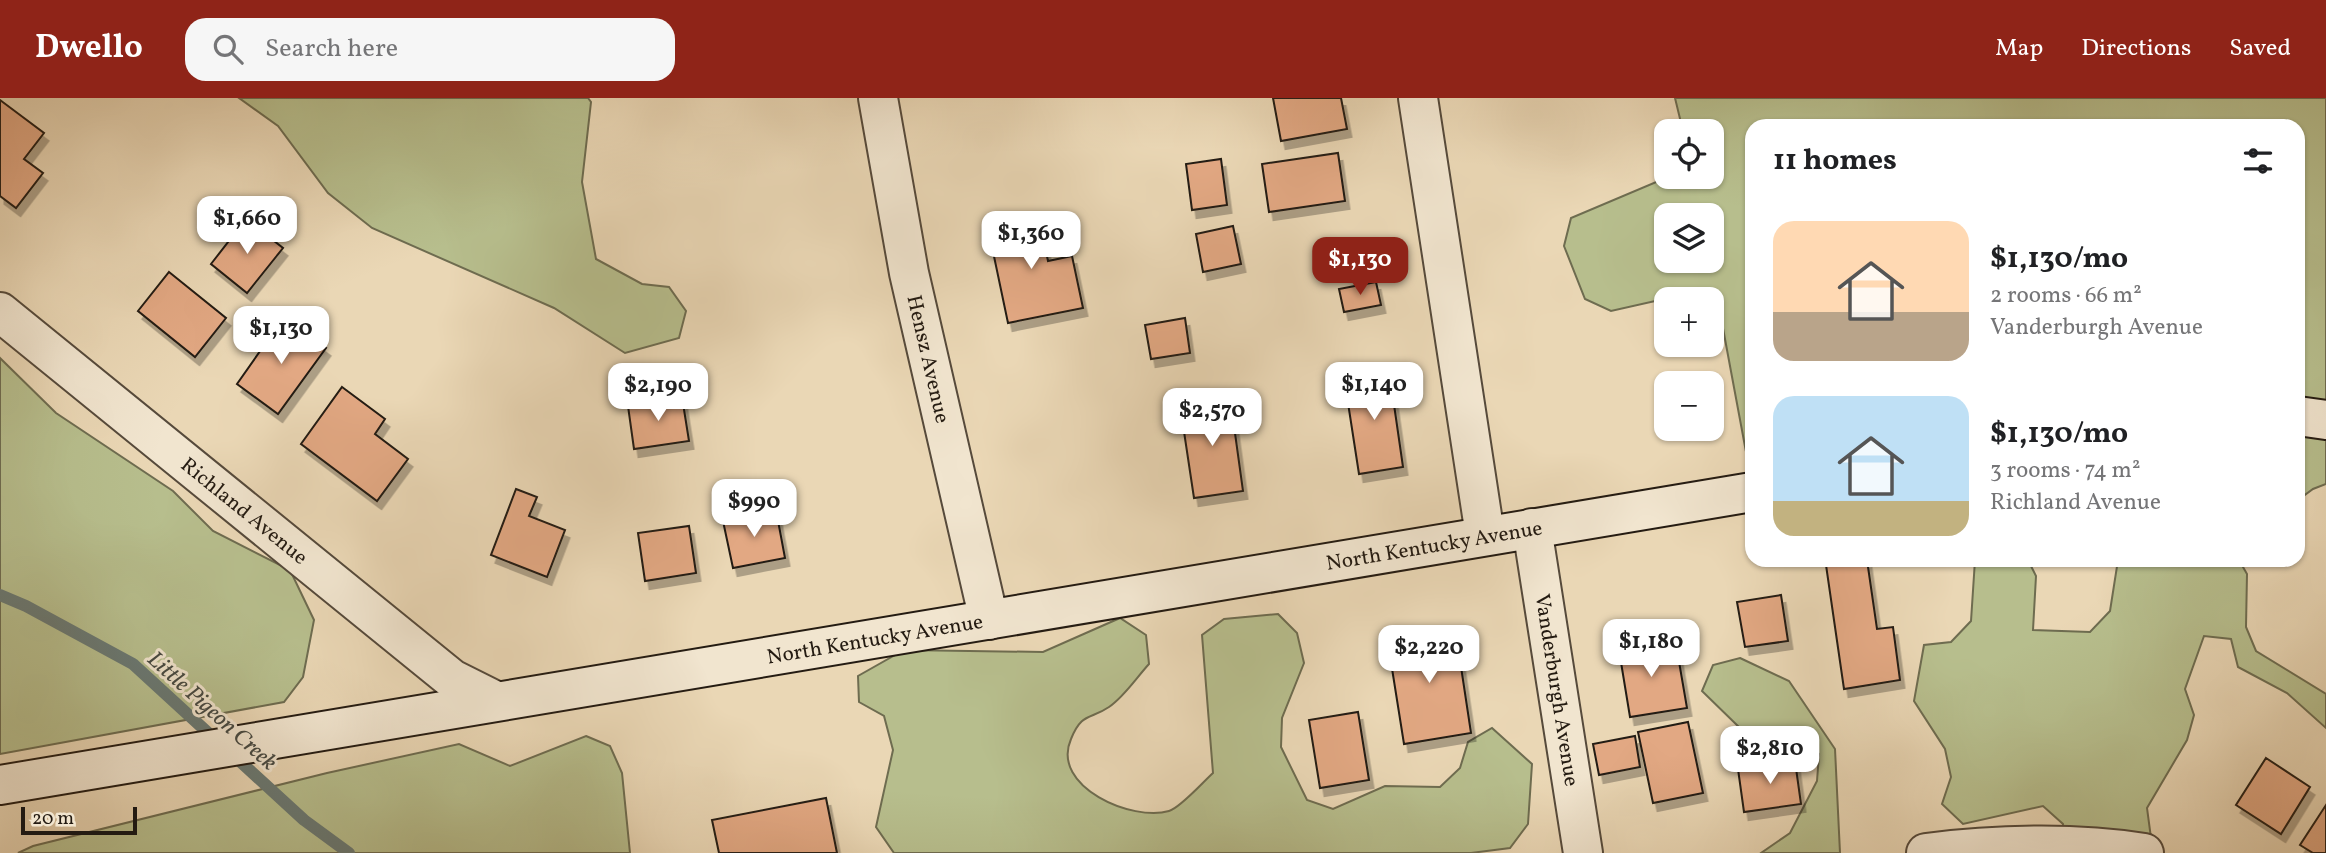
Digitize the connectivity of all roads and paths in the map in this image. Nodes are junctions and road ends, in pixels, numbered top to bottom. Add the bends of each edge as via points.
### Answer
1 (878, 98) edge
2 (1418, 98) edge
3 (0, 312) edge
4 (2305, 417) edge
5 (2326, 419) edge
6 (1745, 493) edge
7 (1532, 528) junction
8 (1485, 535) junction
9 (989, 620) junction
10 (496, 701) junction
11 (0, 785) edge
12 (1583, 853) edge
13 (1927, 853) edge
14 (2144, 853) edge

1 - 9 street, Hensz Avenue via 909,273
2 - 8 street
3 - 10 street, Richland Avenue via 452,679
4 - 5 street
6 - 7 street, North Kentucky Avenue
7 - 8 street, North Kentucky Avenue
7 - 12 street, Vanderburgh Avenue
8 - 9 street, North Kentucky Avenue
9 - 10 street, North Kentucky Avenue
10 - 11 street, North Kentucky Avenue
13 - 14 street via 1992,848

